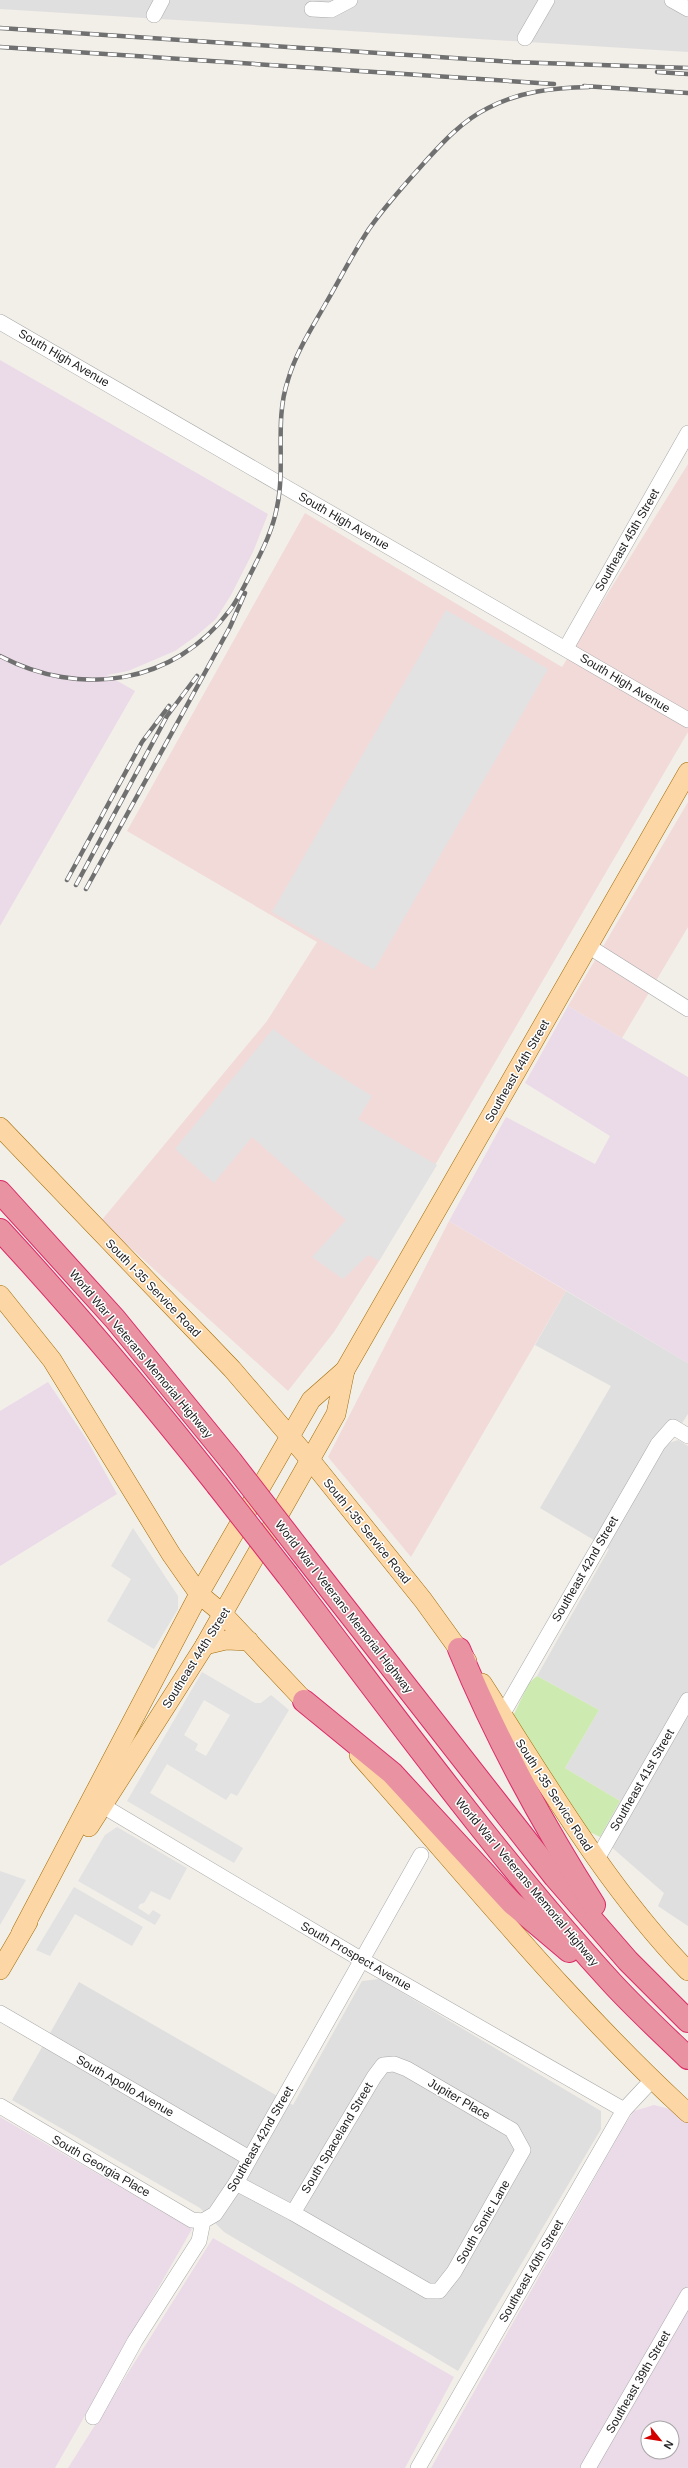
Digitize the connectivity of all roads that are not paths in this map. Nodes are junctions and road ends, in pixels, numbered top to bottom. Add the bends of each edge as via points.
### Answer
1 (162, 0) edge
2 (350, 0) edge
3 (547, 0) edge
4 (672, 0) edge
5 (688, 9) edge
6 (312, 10) dead end
7 (154, 15) dead end
8 (525, 38) dead end
9 (0, 322) edge
10 (688, 433) edge
11 (566, 648) junction
12 (688, 720) edge
13 (688, 772) edge
14 (588, 946) junction
15 (688, 1009) edge
16 (0, 1127) edge
17 (0, 1192) edge
18 (0, 1230) edge
19 (0, 1295) edge
20 (345, 1370) junction
21 (311, 1400) junction
22 (267, 1409) junction
23 (291, 1436) junction
24 (688, 1436) edge
25 (310, 1460) junction
26 (199, 1594) junction
27 (223, 1614) junction
28 (249, 1641) junction
29 (205, 1645) junction
30 (459, 1649) junction
31 (688, 1700) edge
32 (304, 1701) junction
33 (502, 1715) junction
34 (97, 1802) junction
35 (421, 1855) dead end
36 (596, 1859) junction
37 (362, 1960) junction
38 (628, 1961) junction
39 (0, 1970) edge
40 (688, 1971) edge
41 (632, 2003) junction
42 (0, 2013) edge
43 (688, 2022) edge
44 (688, 2058) edge
45 (383, 2065) joint
46 (652, 2080) junction
47 (0, 2106) edge
48 (624, 2110) junction
49 (688, 2112) edge
50 (523, 2150) joint
51 (249, 2158) junction
52 (236, 2183) junction
53 (293, 2213) junction
54 (203, 2221) junction
55 (688, 2295) edge
56 (92, 2416) dead end
57 (418, 2468) edge
58 (588, 2468) edge

1 - 7 street
2 - 6 street via 331,10
3 - 8 street
4 - 5 street
9 - 11 street, South High Avenue
10 - 11 street, Southeast 45th Street
11 - 12 street, South High Avenue
13 - 14 main road, Southeast 44th Street
14 - 15 street
14 - 20 main road, Southeast 44th Street
16 - 22 main road, South I-35 Service Road via 232,1369
17 - 38 highway, World War I Veterans Memorial Highway, bridge via 115,1320 231,1461 555,1877
18 - 41 highway, World War I Veterans Memorial Highway, bridge via 80,1318 217,1486 502,1854 579,1946
19 - 26 main road via 52,1360 171,1554
20 - 21 main road, Southeast 44th Street
20 - 25 main road, Southeast 44th Street via 336,1414
21 - 22 main road via 297,1410 289,1412
21 - 23 main road, Southeast 44th Street
22 - 23 main road, South I-35 Service Road
23 - 25 main road, South I-35 Service Road
23 - 26 main road, Southeast 44th Street
24 - 33 street, Southeast 42nd Street via 673,1427 658,1444
25 - 27 main road, Southeast 44th Street
25 - 30 main road, South I-35 Service Road via 423,1600
26 - 27 main road
26 - 34 main road, Southeast 44th Street
27 - 28 main road
27 - 29 main road, Southeast 44th Street
28 - 29 main road via 226,1640
28 - 32 main road
29 - 34 main road, Southeast 44th Street
30 - 33 main road, South I-35 Service Road
30 - 38 highway via 483,1708 542,1821
31 - 36 street, Southeast 41st Street
32 - 41 highway via 392,1773 512,1903
32 - 46 main road via 357,1753 569,1996
33 - 36 main road, South I-35 Service Road
34 - 37 street, South Prospect Avenue
34 - 39 main road, Southeast 44th Street
35 - 37 street, Southeast 42nd Street
36 - 40 main road, South I-35 Service Road via 637,1913
37 - 48 street, South Prospect Avenue
37 - 51 street, Southeast 42nd Street
38 - 43 highway, World War I Veterans Memorial Highway
41 - 44 highway, World War I Veterans Memorial Highway
42 - 51 street, South Apollo Avenue
45 - 50 street, Jupiter Place via 394,2064 407,2069 512,2130
45 - 53 street, South Spaceland Street
46 - 48 street, Southeast 40th Street
46 - 49 main road
47 - 54 street, South Georgia Place via 192,2220
48 - 57 street, Southeast 40th Street
50 - 53 street, South Sonic Lane via 454,2272 439,2291 421,2288
51 - 52 street, Southeast 42nd Street
52 - 53 street
52 - 54 street, Southeast 42nd Street via 215,2214
54 - 56 street via 199,2242 135,2341
55 - 58 street, Southeast 39th Street

